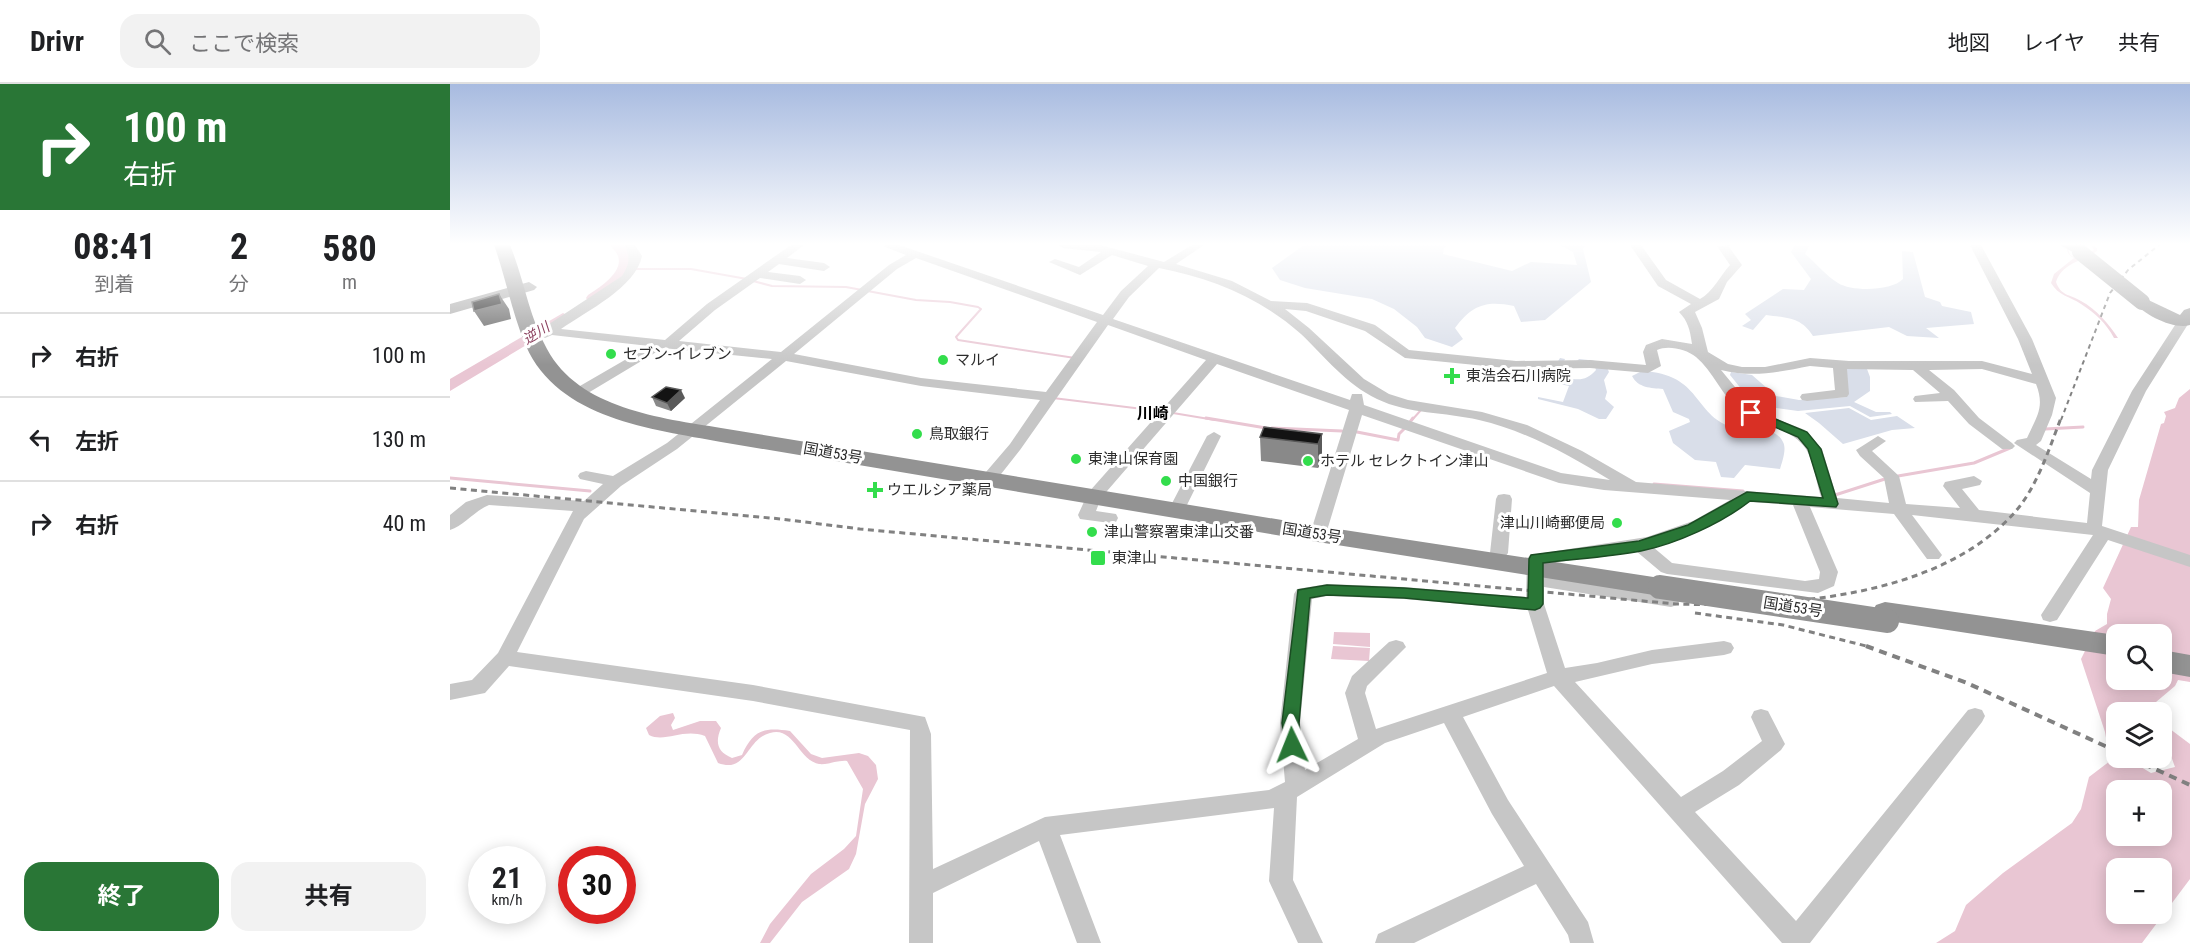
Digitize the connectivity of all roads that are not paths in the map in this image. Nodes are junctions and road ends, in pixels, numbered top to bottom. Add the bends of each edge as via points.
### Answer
1 (521, 285) edge
2 (522, 285) edge
3 (615, 285) edge
4 (742, 285) edge
5 (871, 285) edge
6 (1011, 285) edge
7 (1136, 285) edge
8 (1229, 285) edge
9 (1666, 285) edge
10 (1720, 285) edge
11 (1997, 285) edge
12 (2120, 285) edge
13 (523, 289) junction
14 (1268, 304) junction
15 (1700, 304) junction
16 (450, 309) edge
17 (2187, 317) edge
18 (1107, 320) junction
19 (539, 332) junction
20 (664, 344) junction
21 (782, 357) junction
22 (1703, 357) junction
23 (1215, 358) junction
24 (1840, 364) junction
25 (1916, 366) junction
26 (2042, 381) junction
27 (1362, 383) junction
28 (583, 391) junction
29 (1951, 396) junction
30 (1051, 397) junction
31 (1807, 397) dead end
32 (1920, 399) dead end
33 (1357, 408) junction
34 (697, 427) junction
35 (1214, 436) dead end
36 (1878, 441) dead end
37 (2007, 446) dead end
38 (991, 475) junction
39 (586, 476) dead end
40 (1974, 481) dead end
41 (615, 482) junction
42 (1631, 487) junction
43 (2097, 490) junction
44 (1097, 493) junction
45 (1747, 496) junction
46 (1504, 499) dead end
47 (1799, 501) junction
48 (1831, 504) junction
49 (585, 506) junction
50 (1178, 507) junction
51 (1899, 509) junction
52 (1974, 515) junction
53 (1110, 518) dead end
54 (450, 524) edge
55 (1319, 530) junction
56 (2102, 532) junction
57 (1641, 546) junction
58 (1499, 553) junction
59 (1934, 555) dead end
60 (2190, 561) edge
61 (1536, 569) junction
62 (1663, 578) junction
63 (1535, 604) junction
64 (2047, 632) junction
65 (2106, 644) edge
66 (1396, 647) dead end
67 (1724, 648) dead end
68 (2106, 652) edge
69 (2172, 654) edge
70 (2190, 657) edge
71 (505, 658) junction
72 (2172, 663) edge
73 (2190, 666) edge
74 (1558, 677) junction
75 (450, 692) edge
76 (1451, 713) junction
77 (1975, 716) dead end
78 (1761, 717) dead end
79 (1369, 742) junction
80 (1291, 790) junction
81 (1679, 810) junction
82 (1045, 827) junction
83 (1541, 869) junction
84 (923, 886) junction
85 (1795, 942) edge
86 (921, 943) edge
87 (1089, 943) edge
88 (1311, 943) edge
89 (1387, 943) edge
90 (1582, 943) edge

1 - 13 highway, 国道53号
2 - 13 highway, 国道53号
3 - 19 street
4 - 20 street
5 - 21 street
6 - 18 street
7 - 18 street
8 - 14 street
9 - 15 street
10 - 15 street via 1715,296
11 - 26 street
12 - 17 main road, bridge via 2161,314
13 - 16 main road
13 - 19 highway, 国道53号
14 - 22 street via 1308,307 1370,328 1405,354 1505,364 1648,369 1654,366 1651,348 1662,343 1694,349
14 - 27 street via 1295,322
15 - 22 street via 1685,312 1696,328
17 - 43 street via 2139,391 2100,471
18 - 23 street
18 - 30 street
19 - 20 street
19 - 28 highway, 国道53号 via 550,372
20 - 21 street
20 - 28 street
21 - 30 street via 921,382
21 - 34 street
22 - 24 street via 1742,371 1810,362
22 - 48 street via 1751,413 1803,435 1814,449
23 - 33 street
23 - 44 street
24 - 25 street
24 - 31 street via 1842,394
25 - 26 street via 1982,365
25 - 29 street
26 - 43 street via 2049,398 2044,415 2032,441 2022,443
27 - 33 street
27 - 42 street via 1400,402 1482,416 1523,428
28 - 34 highway, 国道53号 via 626,416
29 - 32 street
29 - 37 street via 1974,421
30 - 38 street
33 - 42 street via 1559,478
33 - 55 street
34 - 38 highway, 国道53号
34 - 41 street
35 - 50 street
36 - 51 street via 1863,450 1891,476
38 - 44 highway, 国道53号
39 - 41 street
40 - 52 street via 1951,486
41 - 49 street
42 - 45 street
43 - 56 street via 2095,524
44 - 50 highway, 国道53号
44 - 53 street via 1086,515
45 - 47 street
45 - 57 street via 1733,508 1693,528
46 - 58 street
47 - 48 street
47 - 62 street via 1829,572 1824,585
48 - 51 street
49 - 54 street via 487,500 472,506
49 - 71 street
50 - 55 highway, 国道53号
51 - 52 street
51 - 59 street
52 - 56 street
55 - 58 highway, 国道53号
55 - 61 highway, 国道53号
56 - 60 street
56 - 64 street
57 - 61 street
57 - 62 street
58 - 61 highway, 国道53号
61 - 62 highway, 国道53号
61 - 63 street
62 - 64 highway, 国道53号, bridge via 1886,616
63 - 74 street
63 - 80 street via 1404,593 1327,590 1303,594 1290,723
64 - 65 highway, 国道53号
64 - 68 highway, 国道53号
66 - 79 street via 1359,682 1355,693
67 - 74 street via 1652,657
69 - 70 highway
71 - 75 street via 478,687
71 - 84 street via 753,693 918,723
72 - 73 highway
74 - 76 street
74 - 81 street
76 - 79 street
76 - 83 street via 1500,807
77 - 85 street
78 - 81 street via 1774,744 1731,778
79 - 80 street
80 - 82 street via 1271,799
80 - 88 street via 1281,881
81 - 85 street
82 - 84 street
82 - 87 street
83 - 89 street
83 - 90 street via 1579,931
84 - 86 street

